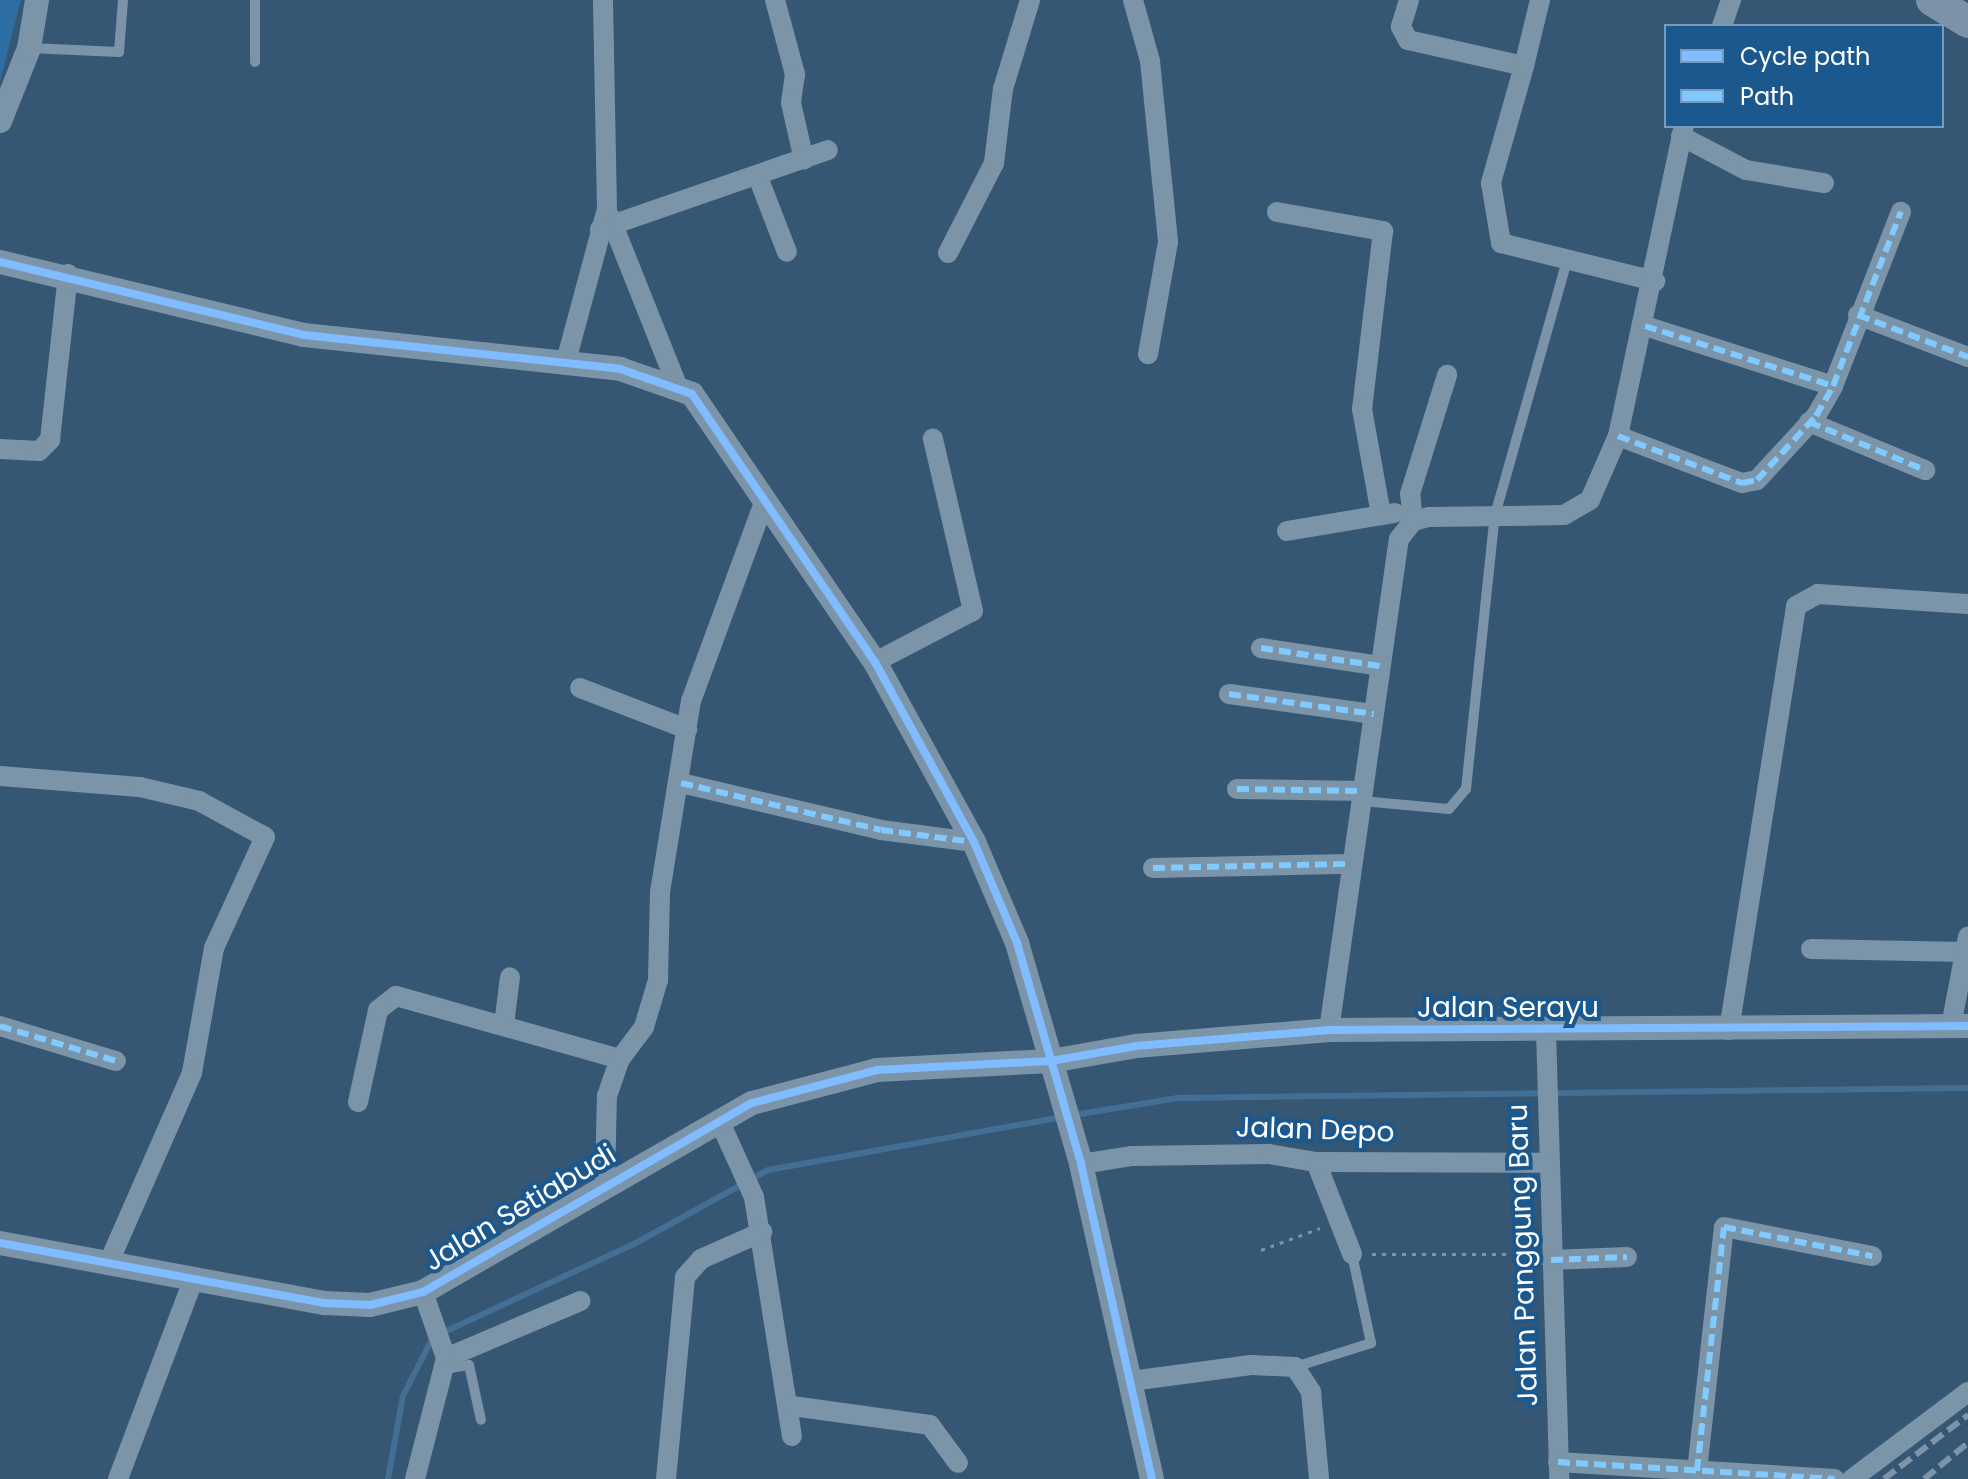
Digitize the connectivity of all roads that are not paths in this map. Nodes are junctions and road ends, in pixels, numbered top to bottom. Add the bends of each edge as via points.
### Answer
1 (37, 0) edge
2 (123, 0) edge
3 (255, 0) edge
4 (603, 0) edge
5 (775, 0) edge
6 (1030, 0) edge
7 (1133, 0) edge
8 (1409, 0) edge
9 (1540, 0) edge
10 (1731, 0) edge
11 (1932, 0) edge
12 (1968, 22) edge
13 (1723, 24) edge
14 (29, 48) junction
15 (255, 62) dead end
16 (1524, 66) junction
17 (0, 121) edge
18 (1682, 131) edge
19 (828, 150) dead end
20 (804, 160) junction
21 (758, 177) junction
22 (1824, 183) dead end
23 (1277, 212) dead end
24 (1901, 212) dead end
25 (607, 222) junction
26 (787, 252) dead end
27 (948, 253) dead end
28 (0, 262) edge
29 (1566, 264) junction
30 (68, 274) junction
31 (1655, 281) junction
32 (1858, 315) junction
33 (1645, 326) junction
34 (1148, 354) dead end
35 (1968, 357) edge
36 (566, 361) junction
37 (1447, 375) dead end
38 (676, 383) junction
39 (1833, 386) junction
40 (1809, 422) junction
41 (1618, 436) junction
42 (933, 439) dead end
43 (0, 449) edge
44 (1925, 470) dead end
45 (765, 500) junction
46 (1381, 515) junction
47 (1495, 515) junction
48 (1411, 517) junction
49 (1287, 531) dead end
50 (1968, 604) edge
51 (1261, 648) dead end
52 (875, 662) junction
53 (1380, 666) junction
54 (580, 688) dead end
55 (1229, 694) dead end
56 (1374, 714) junction
57 (687, 729) junction
58 (0, 776) edge
59 (681, 783) junction
60 (1237, 789) dead end
61 (1363, 796) junction
62 (974, 842) junction
63 (1350, 864) junction
64 (1153, 868) dead end
65 (1967, 944) edge
66 (1811, 949) dead end
67 (510, 977) dead end
68 (504, 1025) junction
69 (0, 1026) edge
70 (1960, 1026) edge
71 (1329, 1030) junction
72 (1546, 1030) junction
73 (1729, 1030) junction
74 (620, 1059) junction
75 (116, 1061) dead end
76 (1051, 1061) junction
77 (358, 1102) dead end
78 (719, 1120) junction
79 (1316, 1162) junction
80 (1547, 1163) junction
81 (1081, 1164) junction
82 (605, 1181) junction
83 (762, 1232) junction
84 (0, 1243) edge
85 (1352, 1254) joint
86 (1872, 1256) dead end
87 (1627, 1257) dead end
88 (110, 1260) junction
89 (1551, 1260) junction
90 (194, 1278) junction
91 (423, 1292) junction
92 (580, 1301) dead end
93 (445, 1359) junction
94 (1295, 1367) junction
95 (1131, 1381) junction
96 (1968, 1392) edge
97 (792, 1406) junction
98 (481, 1420) dead end
99 (792, 1436) dead end
100 (958, 1463) dead end
101 (1558, 1471) edge
102 (1697, 1471) junction
103 (118, 1479) edge
104 (415, 1479) edge
105 (666, 1479) edge
106 (1152, 1479) edge
107 (1319, 1479) edge
108 (1834, 1479) edge
109 (1852, 1479) edge

1 - 14 street
2 - 14 lane via 119,52
3 - 15 lane
4 - 25 street
5 - 20 street via 795,74 791,103
6 - 27 street via 1003,89 994,163
7 - 34 street via 1150,61 1168,242
8 - 16 street via 1401,27 1408,40
9 - 16 street
10 - 13 street
11 - 12 highway
14 - 17 street
16 - 29 street via 1493,171 1495,232 1515,252
18 - 22 street via 1746,170
18 - 31 street
19 - 20 street
20 - 21 street
21 - 25 street
21 - 26 street
23 - 46 street via 1383,231 1362,409
24 - 32 street
25 - 36 street
25 - 38 street
28 - 30 street
29 - 31 street
29 - 47 lane
30 - 36 street via 304,335
30 - 43 street via 50,440 39,451
31 - 33 street
32 - 35 street
32 - 39 street
33 - 39 street
33 - 41 street
36 - 38 street
37 - 48 street
38 - 45 street via 711,416
39 - 40 street
40 - 41 street via 1751,484
40 - 44 street
41 - 47 street via 1581,509
42 - 52 street via 973,611
45 - 52 street
45 - 57 street via 704,655
46 - 48 street
46 - 49 street
47 - 48 street
47 - 61 lane via 1460,804
48 - 53 street via 1399,539
50 - 73 street via 1818,594 1796,606
51 - 53 street
52 - 62 street
53 - 56 street
54 - 57 street
55 - 56 street
56 - 61 street
57 - 59 street
58 - 88 street via 140,787 199,801 265,837 214,948 199,1056
59 - 62 street via 881,830
59 - 74 street via 660,892 654,998 644,1027
60 - 61 street
61 - 63 street
62 - 76 street via 1017,943
63 - 64 street
63 - 71 street
65 - 66 street
65 - 70 street
67 - 68 street
68 - 74 street
68 - 77 street via 417,1000 386,999
69 - 75 street
70 - 73 street, Jalan Serayu
71 - 72 street, Jalan Serayu
71 - 76 street, Jalan Serayu via 1136,1046
72 - 73 street, Jalan Serayu
72 - 80 street, Jalan Panggung Baru
74 - 82 street via 607,1096
76 - 78 street, Jalan Setiabudi via 877,1070 793,1088
76 - 81 street
78 - 82 street, Jalan Setiabudi
78 - 83 street via 743,1165
79 - 80 street, Jalan Depo
79 - 81 street, Jalan Depo via 1254,1154 1132,1156
79 - 85 street
80 - 89 street, Jalan Panggung Baru
81 - 95 street
82 - 91 street, Jalan Setiabudi
83 - 97 street
83 - 105 street via 701,1259 685,1277
84 - 88 street, Jalan Setiabudi
85 - 94 lane via 1371,1343
86 - 102 street via 1724,1227
87 - 89 street
88 - 90 street, Jalan Setiabudi
89 - 101 street, Jalan Panggung Baru
90 - 91 street, Jalan Setiabudi via 354,1306
90 - 103 street
91 - 93 street
92 - 93 street
93 - 98 lane via 471,1368
93 - 104 street
94 - 95 street via 1251,1365
94 - 107 street via 1311,1392
95 - 106 street
96 - 109 street
97 - 99 street
97 - 100 street via 930,1425
101 - 102 street
102 - 108 street

